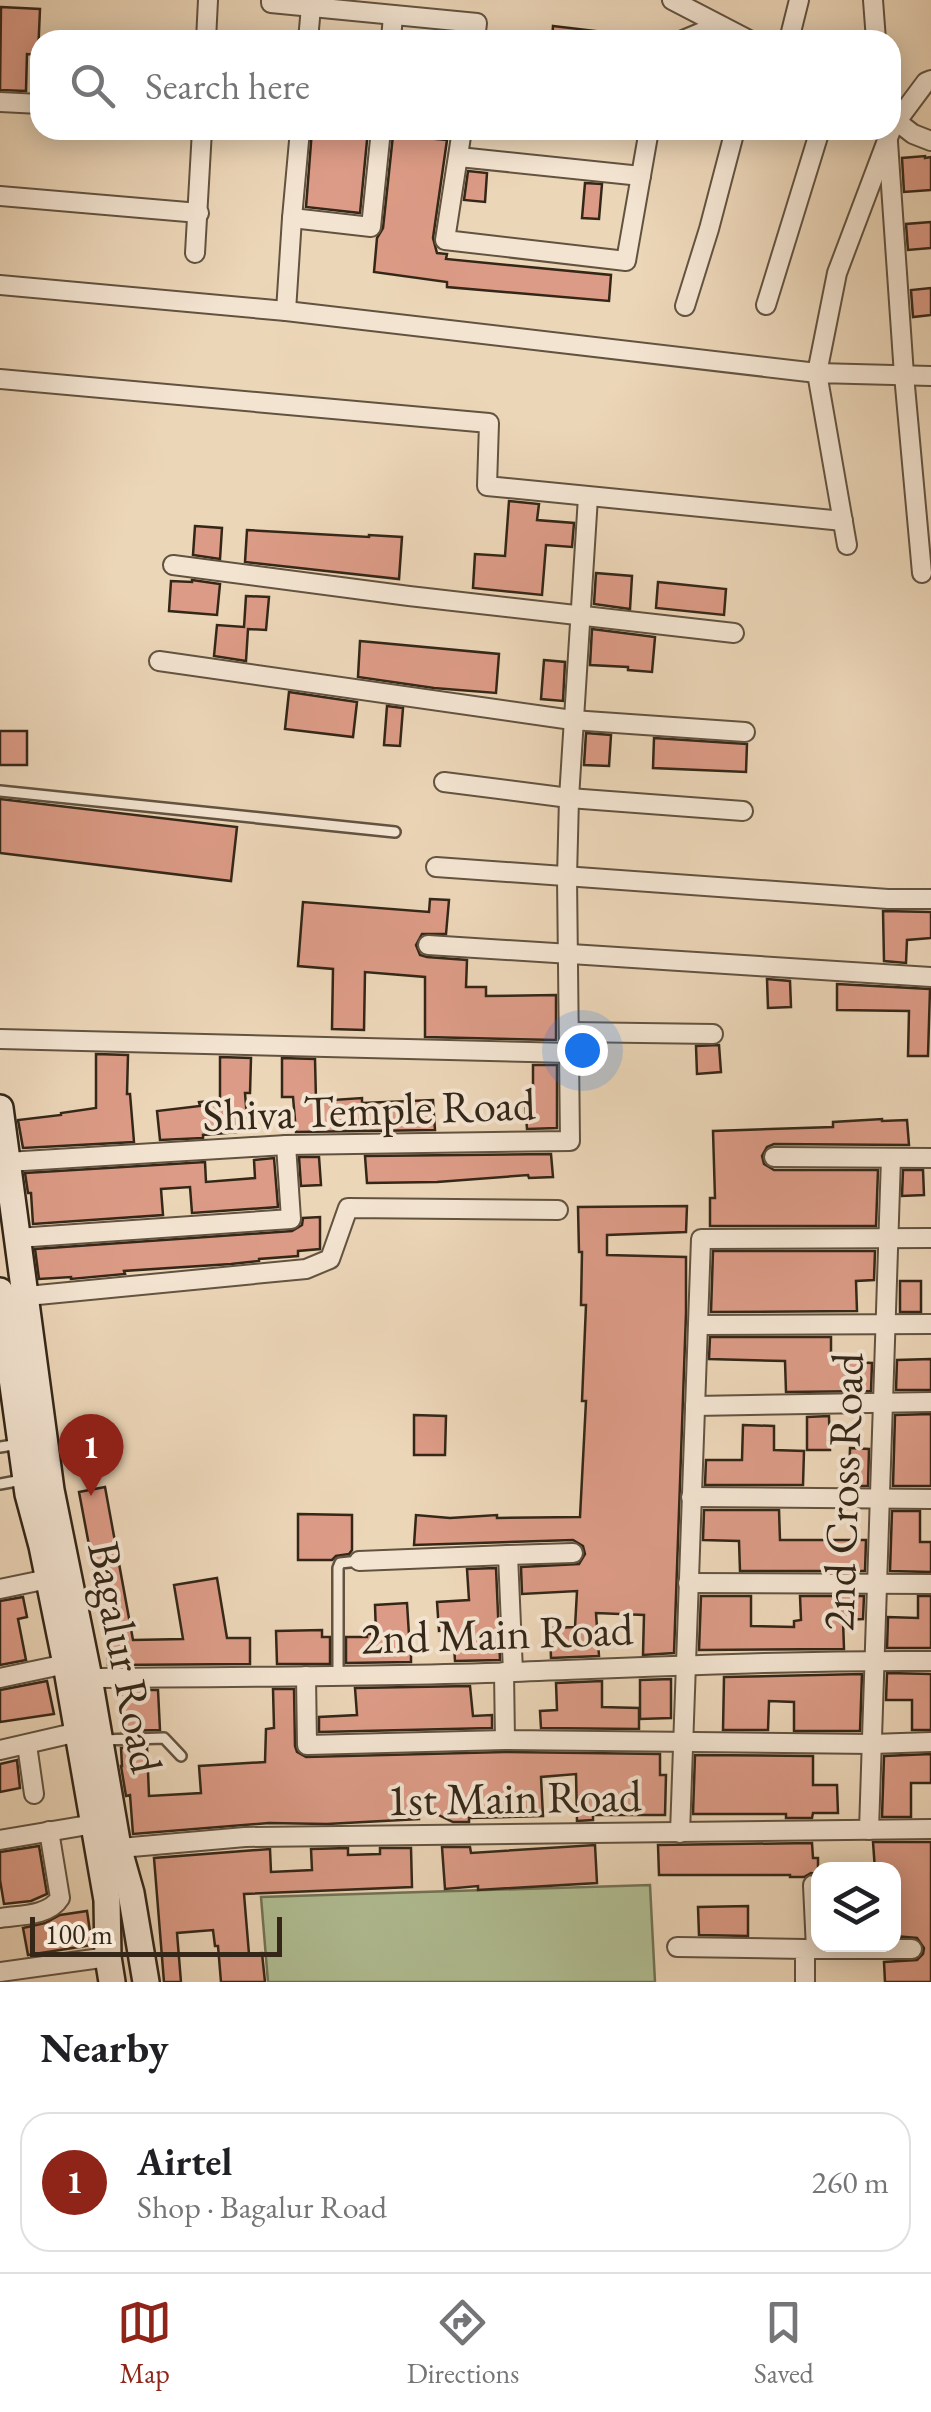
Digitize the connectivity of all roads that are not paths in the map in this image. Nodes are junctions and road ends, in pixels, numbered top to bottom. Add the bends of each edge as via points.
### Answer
1 (208, 0) edge
2 (271, 0) edge
3 (672, 0) edge
4 (799, 0) edge
5 (874, 0) edge
6 (311, 7) junction
7 (393, 15) junction
8 (719, 24) junction
9 (206, 30) edge
10 (309, 30) edge
11 (391, 30) edge
12 (476, 30) edge
13 (705, 30) edge
14 (730, 30) edge
15 (792, 30) edge
16 (876, 30) edge
17 (931, 80) edge
18 (0, 102) edge
19 (30, 104) edge
20 (901, 114) edge
21 (901, 130) edge
22 (202, 140) edge
23 (299, 140) edge
24 (380, 140) edge
25 (461, 140) edge
26 (648, 140) edge
27 (732, 140) edge
28 (817, 140) edge
29 (886, 140) edge
30 (892, 140) edge
31 (931, 141) edge
32 (459, 157) junction
33 (641, 176) junction
34 (0, 196) edge
35 (198, 212) junction
36 (292, 218) junction
37 (194, 253) dead end
38 (0, 285) edge
39 (766, 304) dead end
40 (685, 306) dead end
41 (286, 311) junction
42 (817, 374) junction
43 (904, 375) junction
44 (931, 376) edge
45 (0, 379) edge
46 (588, 497) junction
47 (843, 521) junction
48 (847, 546) dead end
49 (173, 565) dead end
50 (922, 573) dead end
51 (580, 615) junction
52 (734, 633) dead end
53 (158, 660) dead end
54 (572, 720) junction
55 (744, 732) dead end
56 (444, 782) dead end
57 (0, 791) edge
58 (569, 798) junction
59 (744, 810) dead end
60 (395, 832) dead end
61 (436, 867) dead end
62 (567, 877) junction
63 (931, 899) edge
64 (428, 944) dead end
65 (570, 955) junction
66 (931, 977) edge
67 (570, 1032) junction
68 (713, 1034) dead end
69 (0, 1039) edge
70 (570, 1053) junction
71 (0, 1108) edge
72 (286, 1145) junction
73 (774, 1157) dead end
74 (890, 1158) junction
75 (931, 1158) edge
76 (7, 1162) junction
77 (558, 1210) dead end
78 (17, 1238) junction
79 (931, 1238) edge
80 (888, 1239) junction
81 (9, 1296) edge
82 (931, 1324) edge
83 (698, 1325) junction
84 (885, 1326) junction
85 (3, 1339) edge
86 (883, 1402) junction
87 (931, 1402) edge
88 (696, 1406) junction
89 (11, 1445) edge
90 (38, 1477) junction
91 (0, 1484) edge
92 (691, 1497) junction
93 (880, 1499) junction
94 (931, 1499) edge
95 (573, 1553) dead end
96 (508, 1555) junction
97 (359, 1561) joint
98 (48, 1579) junction
99 (688, 1582) junction
100 (931, 1584) edge
101 (877, 1585) junction
102 (0, 1589) edge
103 (874, 1660) junction
104 (931, 1660) edge
105 (66, 1664) junction
106 (686, 1664) junction
107 (508, 1672) junction
108 (306, 1676) junction
109 (338, 1676) junction
110 (0, 1678) edge
111 (80, 1685) junction
112 (89, 1736) junction
113 (505, 1740) junction
114 (683, 1742) junction
115 (931, 1742) edge
116 (872, 1744) junction
117 (27, 1745) junction
118 (0, 1750) edge
119 (181, 1756) dead end
120 (34, 1794) dead end
121 (94, 1824) junction
122 (931, 1829) edge
123 (48, 1830) junction
124 (870, 1830) junction
125 (680, 1833) junction
126 (0, 1840) edge
127 (108, 1849) junction
128 (0, 1918) edge
129 (811, 1928) edge
130 (677, 1947) dead end
131 (901, 1948) edge
132 (810, 1949) junction
133 (912, 1949) dead end
134 (110, 1969) edge
135 (0, 1972) edge
136 (146, 1982) edge
137 (805, 1982) edge

1 - 9 street
2 - 6 street
3 - 8 street
4 - 15 street
5 - 16 street
6 - 7 street
6 - 10 street
7 - 11 street
7 - 12 street via 477,22
8 - 13 street
8 - 14 street
17 - 20 street
18 - 19 street
21 - 31 street
22 - 35 street
23 - 36 street
24 - 36 street via 371,227
25 - 32 street
26 - 33 street
27 - 40 street
28 - 39 street
29 - 42 street via 837,273
30 - 43 street
32 - 33 street
32 - 33 street via 445,240 626,260
34 - 35 street
35 - 37 street
36 - 41 street
38 - 41 street
41 - 42 street
42 - 43 street
42 - 47 street
43 - 44 street
43 - 50 street
45 - 46 street via 489,423 486,486
46 - 47 street
46 - 51 street, Shiva Temple Road
47 - 48 street
49 - 51 street
51 - 52 street
51 - 54 street, Shiva Temple Road
53 - 54 street
54 - 55 street
54 - 58 street, Shiva Temple Road
56 - 58 street
57 - 60 lane
58 - 59 street
58 - 62 street, Shiva Temple Road
61 - 62 street
62 - 63 street
62 - 65 street, Shiva Temple Road
64 - 65 street
65 - 66 street
65 - 67 street, Shiva Temple Road
67 - 68 street
67 - 70 street, Shiva Temple Road
69 - 70 street
70 - 72 street, Shiva Temple Road via 570,1141
71 - 76 main road, Bagalur Road
72 - 76 street, Shiva Temple Road
72 - 78 street via 291,1218
73 - 74 street
74 - 75 street
74 - 80 street, 2nd Cross Road
76 - 78 main road, Bagalur Road
77 - 81 street via 348,1208 330,1259 306,1268
78 - 81 main road, Bagalur Road
79 - 80 street
80 - 83 street via 701,1240
80 - 84 street, 2nd Cross Road
81 - 85 main road, Bagalur Road
81 - 90 main road, Bagalur Road
82 - 84 street
83 - 84 street
83 - 88 street
84 - 86 street, 2nd Cross Road
85 - 89 main road, Bagalur Road
86 - 87 street
86 - 88 street
86 - 93 street, 2nd Cross Road
88 - 92 street
89 - 90 main road, Bagalur Road
90 - 91 lane
90 - 98 main road, Bagalur Road
90 - 111 main road, Bagalur Road
92 - 93 street
92 - 99 street
93 - 94 street
93 - 101 street, 2nd Cross Road
95 - 96 street
96 - 97 street
96 - 107 street
97 - 109 lane via 338,1568
98 - 102 street
98 - 105 main road, Bagalur Road
99 - 101 street
99 - 106 street
100 - 101 street
101 - 103 street, 2nd Cross Road
103 - 104 street, 2nd Main Road
103 - 106 street, 2nd Main Road
103 - 116 street, 2nd Cross Road
105 - 110 street
105 - 111 main road, Bagalur Road
106 - 107 street, 2nd Main Road
106 - 114 street
107 - 109 street, 2nd Main Road
107 - 113 street
108 - 109 street, 2nd Main Road
108 - 111 street, 2nd Main Road
108 - 113 street via 306,1745
111 - 112 main road, Bagalur Road
112 - 117 street
112 - 119 lane via 164,1738
112 - 121 main road, Bagalur Road
112 - 127 main road, Bagalur Road
113 - 114 street
114 - 116 street
114 - 125 street
115 - 116 street
116 - 124 street, 2nd Cross Road
117 - 118 street
117 - 120 street
121 - 123 street
121 - 127 main road, Bagalur Road
122 - 124 street, 1st Main Road
123 - 126 street
123 - 128 street via 57,1905
124 - 125 street, 1st Main Road
125 - 127 street, 1st Main Road via 244,1837
127 - 134 main road, Bagalur Road
127 - 136 main road, Bagalur Road via 130,1893
129 - 132 street
130 - 132 street
131 - 133 street
132 - 137 street
134 - 135 street

